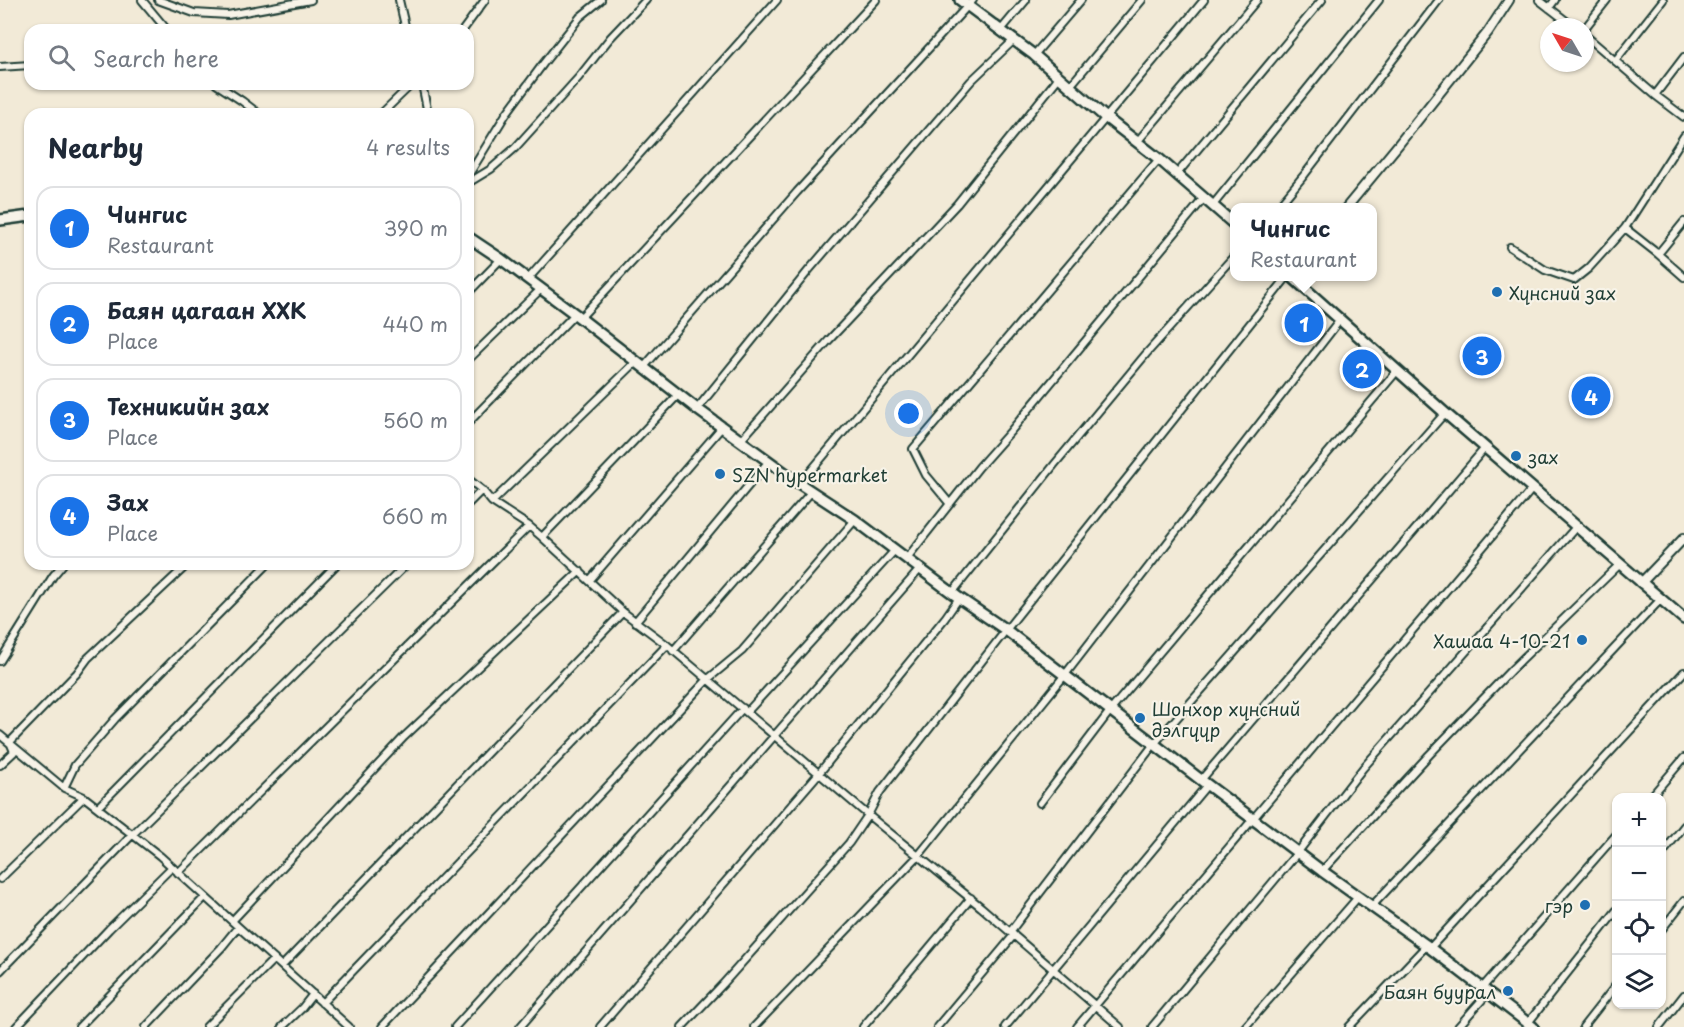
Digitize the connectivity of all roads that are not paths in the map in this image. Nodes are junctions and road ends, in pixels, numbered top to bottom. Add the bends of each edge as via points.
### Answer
1 (142, 0) edge
2 (158, 0) edge
3 (311, 0) edge
4 (399, 0) edge
5 (485, 0) edge
6 (602, 0) edge
7 (646, 0) edge
8 (777, 0) edge
9 (876, 0) edge
10 (1026, 0) edge
11 (1081, 0) edge
12 (1143, 0) edge
13 (1204, 0) edge
14 (1257, 0) edge
15 (1322, 0) edge
16 (1379, 0) edge
17 (1439, 0) edge
18 (1509, 0) edge
19 (1539, 0) edge
20 (1556, 0) edge
21 (1607, 0) edge
22 (1663, 0) edge
23 (967, 2) edge
24 (1549, 8) junction
25 (1562, 18) edge
26 (1593, 18) edge
27 (162, 24) edge
28 (405, 24) edge
29 (467, 24) edge
30 (1001, 30) junction
31 (1014, 40) junction
32 (1594, 43) edge
33 (1034, 56) junction
34 (1684, 57) edge
35 (1615, 61) junction
36 (24, 65) edge
37 (0, 67) edge
38 (1059, 77) junction
39 (1070, 86) junction
40 (225, 90) edge
41 (406, 90) edge
42 (423, 90) edge
43 (1655, 95) junction
44 (250, 108) edge
45 (387, 108) edge
46 (427, 108) edge
47 (1106, 117) junction
48 (1684, 117) edge
49 (1684, 136) edge
50 (1137, 142) junction
51 (1159, 159) junction
52 (474, 166) edge
53 (1177, 174) junction
54 (474, 179) edge
55 (1204, 198) junction
56 (1280, 203) edge
57 (1349, 203) edge
58 (1213, 205) junction
59 (24, 217) edge
60 (0, 220) edge
61 (1230, 220) edge
62 (1684, 222) edge
63 (1625, 228) junction
64 (474, 241) edge
65 (1510, 246) dead end
66 (1658, 254) junction
67 (501, 259) junction
68 (1230, 261) edge
69 (1684, 277) edge
70 (528, 279) junction
71 (1285, 281) edge
72 (1295, 281) edge
73 (474, 287) edge
74 (541, 289) junction
75 (577, 316) junction
76 (1340, 320) junction
77 (474, 354) edge
78 (640, 365) junction
79 (1397, 371) junction
80 (678, 395) junction
81 (697, 409) junction
82 (1445, 413) junction
83 (474, 417) edge
84 (722, 428) junction
85 (741, 440) junction
86 (1485, 448) junction
87 (769, 461) junction
88 (474, 484) edge
89 (800, 484) junction
90 (1532, 489) junction
91 (482, 490) junction
92 (812, 491) junction
93 (474, 498) edge
94 (492, 502) junction
95 (950, 504) junction
96 (855, 520) junction
97 (529, 526) junction
98 (1576, 527) junction
99 (542, 537) junction
100 (1684, 538) edge
101 (895, 550) junction
102 (907, 558) junction
103 (1620, 564) junction
104 (920, 569) junction
105 (58, 570) edge
106 (182, 570) edge
107 (262, 570) edge
108 (331, 570) edge
109 (401, 570) edge
110 (580, 571) junction
111 (590, 580) junction
112 (1641, 582) junction
113 (955, 596) junction
114 (1661, 599) junction
115 (623, 612) junction
116 (1684, 619) edge
117 (635, 622) junction
118 (1006, 630) junction
119 (667, 645) junction
120 (673, 651) junction
121 (0, 661) edge
122 (1684, 672) edge
123 (1064, 676) junction
124 (708, 679) junction
125 (745, 710) junction
126 (1110, 711) junction
127 (0, 735) edge
128 (775, 735) junction
129 (10, 742) junction
130 (1154, 744) junction
131 (1684, 758) edge
132 (0, 765) edge
133 (820, 772) junction
134 (1204, 782) junction
135 (64, 788) junction
136 (1654, 793) edge
137 (84, 797) junction
138 (1040, 803) dead end
139 (98, 807) junction
140 (868, 815) junction
141 (1253, 819) junction
142 (1684, 826) edge
143 (133, 834) junction
144 (1612, 841) edge
145 (1666, 849) edge
146 (1298, 852) junction
147 (919, 855) junction
148 (172, 867) junction
149 (1322, 871) junction
150 (178, 873) junction
151 (0, 879) edge
152 (1359, 896) junction
153 (205, 897) junction
154 (971, 898) junction
155 (1684, 901) edge
156 (1372, 906) junction
157 (1612, 917) edge
158 (232, 921) junction
159 (1666, 924) edge
160 (238, 927) junction
161 (1012, 933) junction
162 (1428, 947) junction
163 (273, 959) junction
164 (282, 966) junction
165 (1053, 969) junction
166 (0, 971) edge
167 (1485, 991) junction
168 (1612, 991) edge
169 (313, 994) junction
170 (1684, 995) edge
171 (322, 1003) junction
172 (1095, 1006) junction
173 (1526, 1024) edge
174 (16, 1027) edge
175 (79, 1027) edge
176 (146, 1027) edge
177 (207, 1027) edge
178 (282, 1027) edge
179 (349, 1027) edge
180 (382, 1027) edge
181 (455, 1027) edge
182 (520, 1027) edge
183 (600, 1027) edge
184 (682, 1027) edge
185 (754, 1027) edge
186 (863, 1027) edge
187 (937, 1027) edge
188 (1005, 1027) edge
189 (1077, 1027) edge
190 (1120, 1027) edge
191 (1152, 1027) edge
192 (1245, 1027) edge
193 (1349, 1027) edge
194 (1458, 1027) edge
195 (1583, 1027) edge
196 (1659, 1027) edge

1 - 27 street
2 - 3 street via 194,13 228,15
4 - 28 street
5 - 29 street
6 - 52 street via 580,17 543,64
7 - 54 street via 515,148
8 - 70 street
9 - 75 street
10 - 30 street
11 - 33 street
12 - 39 street
13 - 47 street
14 - 50 street
15 - 53 street
16 - 58 street
17 - 56 street
18 - 57 street
19 - 24 street
20 - 24 street
21 - 26 street
22 - 35 street
23 - 30 main road
23 - 78 street
24 - 25 street
30 - 31 main road
31 - 33 main road
31 - 81 street via 971,81
32 - 35 street
33 - 38 main road
34 - 43 street
35 - 43 street
36 - 37 street
38 - 39 main road
38 - 85 street via 957,204
39 - 47 main road
40 - 44 street
41 - 45 street
42 - 46 street
43 - 48 street
47 - 50 main road
47 - 89 street
49 - 63 street
50 - 51 main road
51 - 53 main road
51 - 95 street via 913,449 926,475
53 - 55 main road
55 - 58 main road
55 - 95 street
58 - 61 main road
59 - 60 main road
62 - 66 street
63 - 65 street via 1574,280 1545,270
63 - 66 street
64 - 67 main road
66 - 69 street
67 - 70 main road
67 - 73 street
68 - 113 street via 1047,474
70 - 74 main road
71 - 118 street
72 - 76 main road
74 - 75 main road
74 - 77 street
75 - 78 main road
75 - 83 street
76 - 79 main road
76 - 123 street
78 - 80 main road
78 - 94 street
79 - 82 main road
79 - 126 street
80 - 81 main road
80 - 99 street
81 - 84 main road
82 - 86 main road
82 - 130 street
84 - 85 main road
84 - 111 street
85 - 87 main road
86 - 90 main road
86 - 134 street
87 - 89 main road
87 - 117 street
88 - 91 street
89 - 92 main road
90 - 98 main road
90 - 141 street
91 - 93 street
91 - 94 street
92 - 96 main road
92 - 120 street
94 - 97 street
95 - 102 street
96 - 101 main road
96 - 124 street via 742,651
97 - 99 street
97 - 150 street
98 - 103 main road
98 - 146 street via 1363,768
99 - 110 street
100 - 112 street
101 - 102 main road
101 - 125 street
102 - 104 main road
103 - 112 main road
103 - 149 street via 1512,669
104 - 113 main road
104 - 128 street
105 - 121 street
106 - 129 street via 88,658
107 - 135 street via 108,727 75,765
108 - 139 street
109 - 143 street
110 - 111 street
110 - 158 street via 404,737
111 - 115 street
112 - 114 main road
113 - 118 main road
113 - 133 street via 945,618
114 - 116 main road
114 - 156 street
115 - 117 street
115 - 164 street
117 - 119 street
118 - 123 main road
118 - 140 street via 880,792
119 - 120 street
119 - 171 street
120 - 124 street
122 - 162 street
123 - 126 main road
123 - 147 street
124 - 125 street
124 - 180 street
125 - 128 street
125 - 181 street
126 - 130 main road
126 - 138 street
127 - 129 street
128 - 133 street
128 - 182 street
129 - 132 street via 14,752
129 - 135 street
130 - 134 main road
130 - 161 street
131 - 136 street
133 - 140 street
133 - 183 street
134 - 141 main road
134 - 165 street
135 - 137 street
137 - 139 street
137 - 151 street
139 - 143 street
140 - 147 street
140 - 184 street via 849,843
141 - 146 main road
141 - 172 street
142 - 145 street
143 - 148 street
143 - 166 street
144 - 167 street
146 - 149 main road
146 - 191 street
147 - 154 street
147 - 185 street
148 - 150 street
148 - 174 street
149 - 152 main road
150 - 153 street
152 - 156 main road
152 - 192 street
153 - 158 street
153 - 175 street
154 - 161 street
154 - 186 street
155 - 159 street
156 - 162 main road
157 - 173 street
158 - 160 street
160 - 163 street
160 - 176 street
161 - 165 street
161 - 187 street
162 - 167 main road
162 - 193 street
163 - 164 street
163 - 177 street
164 - 169 street
165 - 172 street
165 - 188 street
167 - 173 main road
167 - 194 street
168 - 195 street
169 - 171 street
169 - 178 street
170 - 196 street
171 - 179 street
172 - 189 street
172 - 190 street

